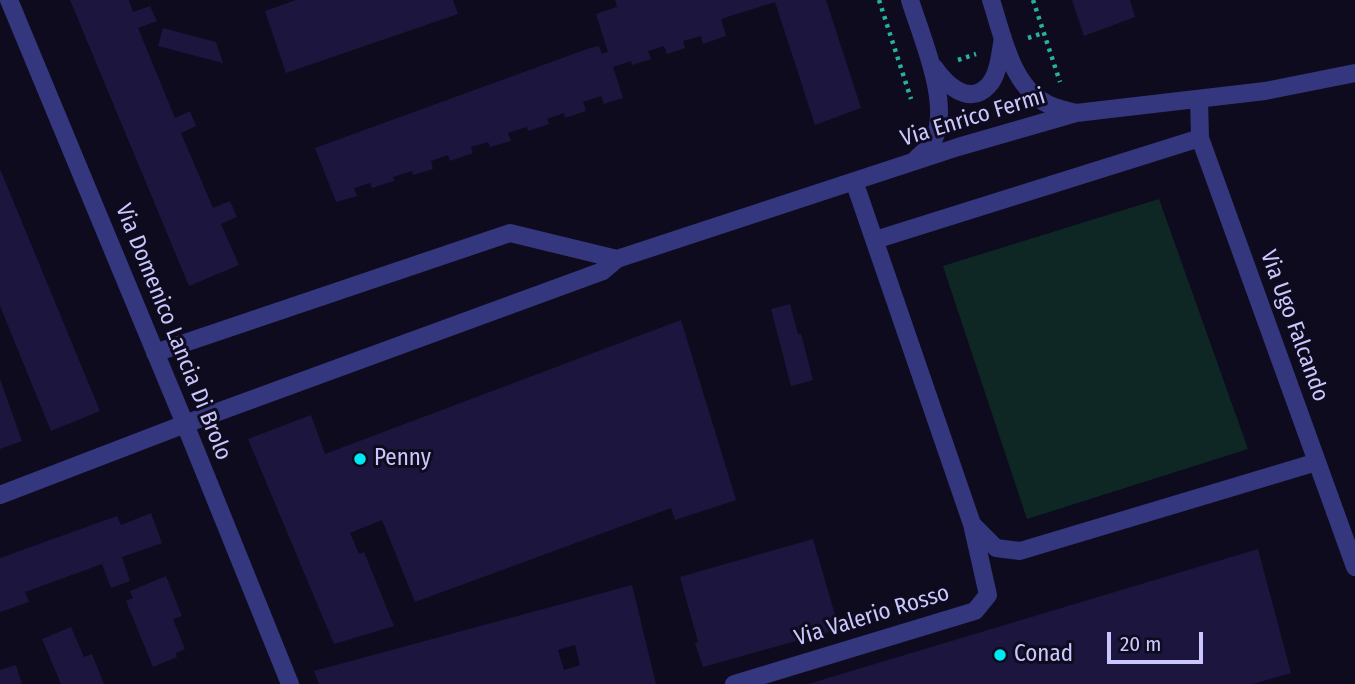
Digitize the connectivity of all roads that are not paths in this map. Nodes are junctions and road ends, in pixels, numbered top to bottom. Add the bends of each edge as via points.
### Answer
1 (9, 0) edge
2 (910, 0) edge
3 (991, 0) edge
4 (1003, 36) junction
5 (930, 61) junction
6 (1355, 73) edge
7 (1199, 99) junction
8 (1076, 113) junction
9 (1200, 138) junction
10 (914, 161) junction
11 (854, 181) junction
12 (874, 240) junction
13 (617, 259) junction
14 (155, 352) junction
15 (185, 424) junction
16 (1317, 462) junction
17 (0, 495) edge
18 (972, 524) junction
19 (1355, 567) edge
20 (290, 684) edge
21 (734, 684) edge

1 - 14 street, Via Domenico Lancia Di Brolo
2 - 5 street
3 - 4 street
4 - 5 street via 997,69 989,86 977,94 961,93 945,83
4 - 8 street via 1032,94
5 - 10 street via 939,124 934,139
6 - 7 street, Via Enrico Fermi
7 - 8 street, Via Enrico Fermi
7 - 9 street, Via Ugo Falcando
8 - 10 street, Via Enrico Fermi
9 - 12 street
9 - 16 street, Via Ugo Falcando
10 - 11 street, Via Enrico Fermi
11 - 12 street
11 - 13 street, Via Enrico Fermi
12 - 18 street
13 - 14 street via 510,233
13 - 15 street, Via Enrico Fermi via 603,271
14 - 15 street, Via Domenico Lancia Di Brolo
15 - 17 street, Via Enrico Fermi
15 - 20 street, Via Domenico Lancia Di Brolo
16 - 18 street via 1020,551 996,548
16 - 19 street, Via Ugo Falcando
18 - 21 street, Via Valerio Rosso via 988,595 975,611

